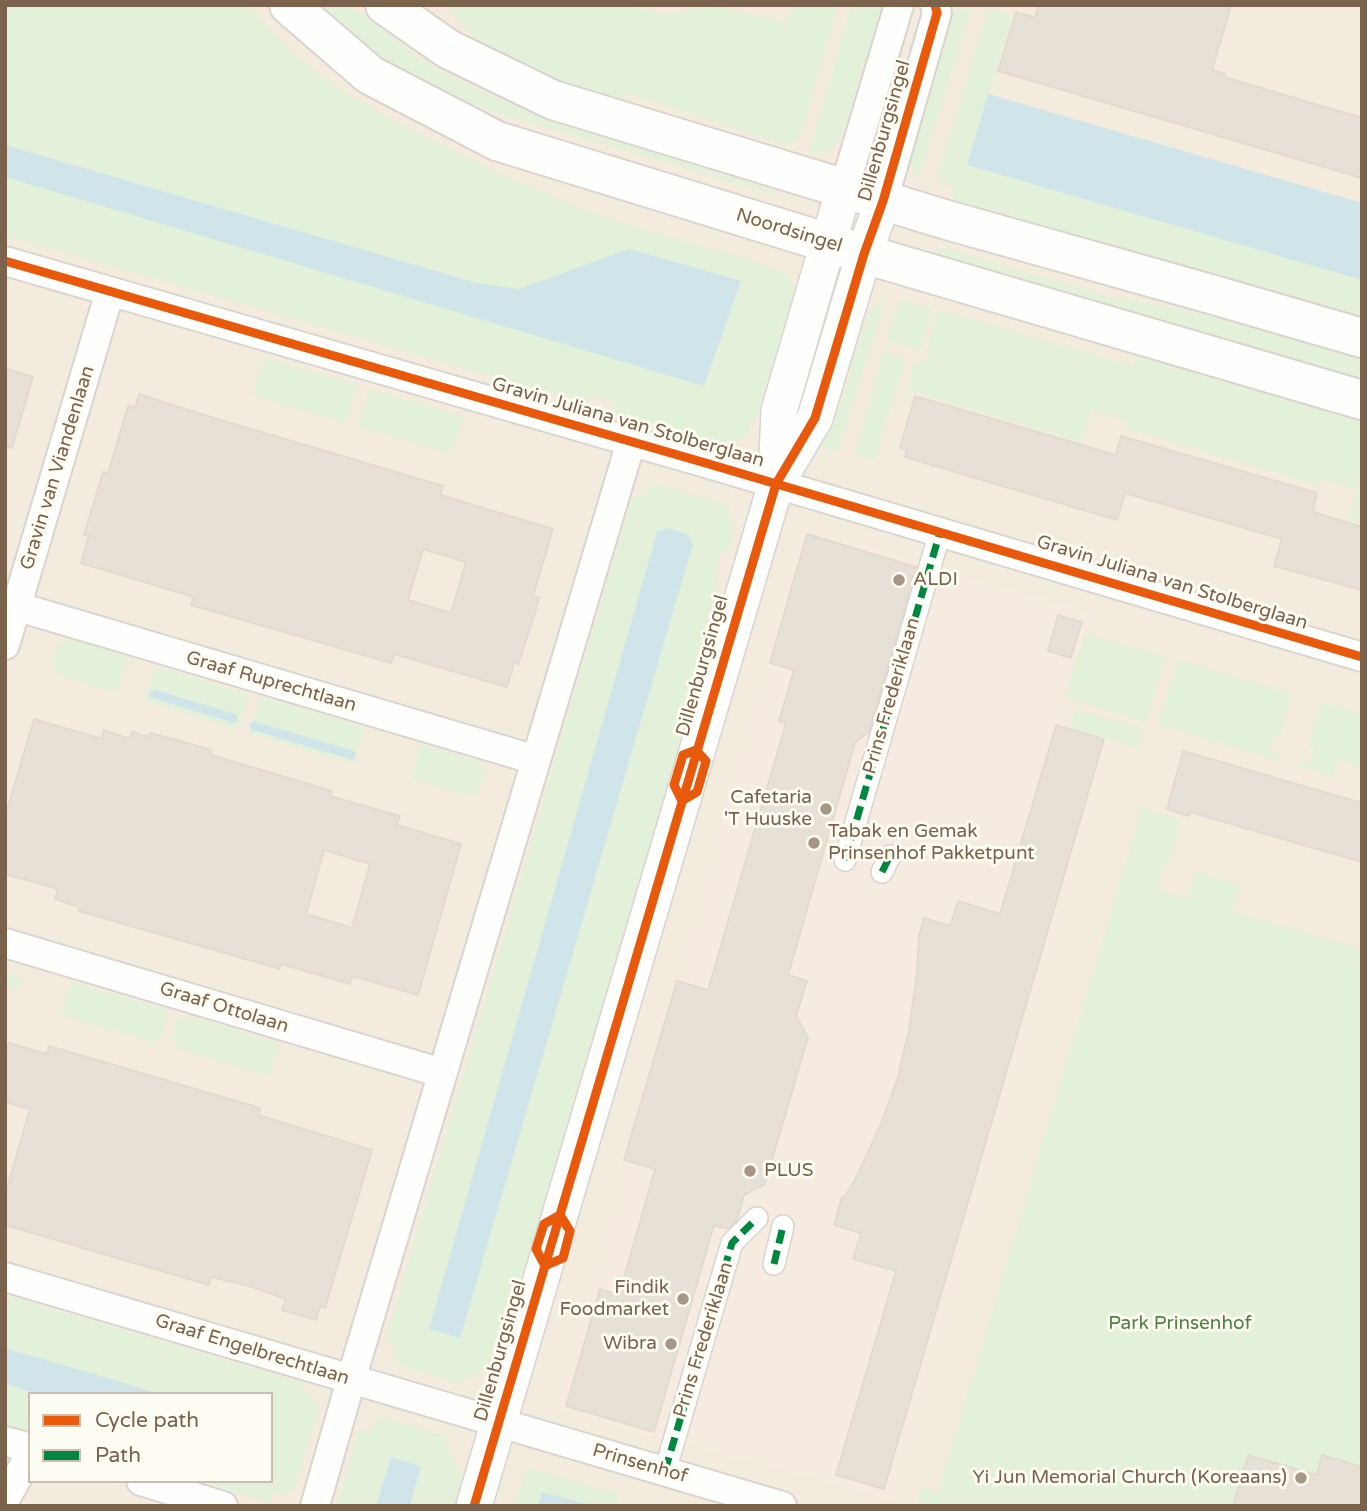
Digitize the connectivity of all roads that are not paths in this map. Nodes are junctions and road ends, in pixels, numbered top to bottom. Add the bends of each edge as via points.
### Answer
1 (289, 5) edge
2 (385, 5) edge
3 (899, 5) edge
4 (935, 5) edge
5 (844, 189) junction
6 (883, 201) junction
7 (847, 249) junction
8 (5, 261) edge
9 (110, 291) junction
10 (1362, 338) edge
11 (1362, 400) edge
12 (631, 442) junction
13 (776, 484) junction
14 (940, 532) junction
15 (11, 605) edge
16 (5, 645) edge
17 (1362, 657) edge
18 (536, 760) junction
19 (845, 860) dead end
20 (5, 943) edge
21 (442, 1073) junction
22 (757, 1218) dead end
23 (783, 1226) dead end
24 (774, 1264) dead end
25 (5, 1278) edge
26 (351, 1380) junction
27 (498, 1422) junction
28 (5, 1441) edge
29 (28, 1447) edge
30 (28, 1458) edge
31 (665, 1471) junction
32 (148, 1483) edge
33 (5, 1500) edge
34 (743, 1500) edge
35 (223, 1506) edge
36 (315, 1506) edge
37 (474, 1506) edge
38 (782, 1506) edge

1 - 7 main road, Noordsingel via 370,75 497,141
2 - 5 main road via 448,49 553,100
3 - 5 street, Dillenburgsingel
4 - 6 street, Dillenburgsingel via 937,13
5 - 6 main road
5 - 7 street, Dillenburgsingel
6 - 7 street, Dillenburgsingel
6 - 10 main road
7 - 11 main road, Noordsingel
7 - 13 street, Dillenburgsingel via 815,418
8 - 9 street, Gravin Juliana van Stolberglaan
9 - 12 street, Gravin Juliana van Stolberglaan
9 - 15 street, Gravin van Viandenlaan
12 - 13 street, Gravin Juliana van Stolberglaan
12 - 18 street
13 - 14 street, Gravin Juliana van Stolberglaan
13 - 27 street, Dillenburgsingel
14 - 17 street, Gravin Juliana van Stolberglaan
14 - 19 street, Prins Frederiklaan
15 - 16 street, Gravin van Viandenlaan
15 - 18 street, Graaf Ruprechtlaan
18 - 21 street
20 - 21 street, Graaf Ottolaan
21 - 26 street
22 - 31 street, Prins Frederiklaan via 732,1243
23 - 24 street
25 - 26 street, Graaf Engelbrechtlaan
26 - 27 street, Graaf Engelbrechtlaan
26 - 36 street
27 - 31 street, Prinsenhof
27 - 37 street, Dillenburgsingel
28 - 29 street
30 - 33 street
31 - 34 street, Prinsenhof
32 - 35 street
34 - 38 street, Prinsenhof

